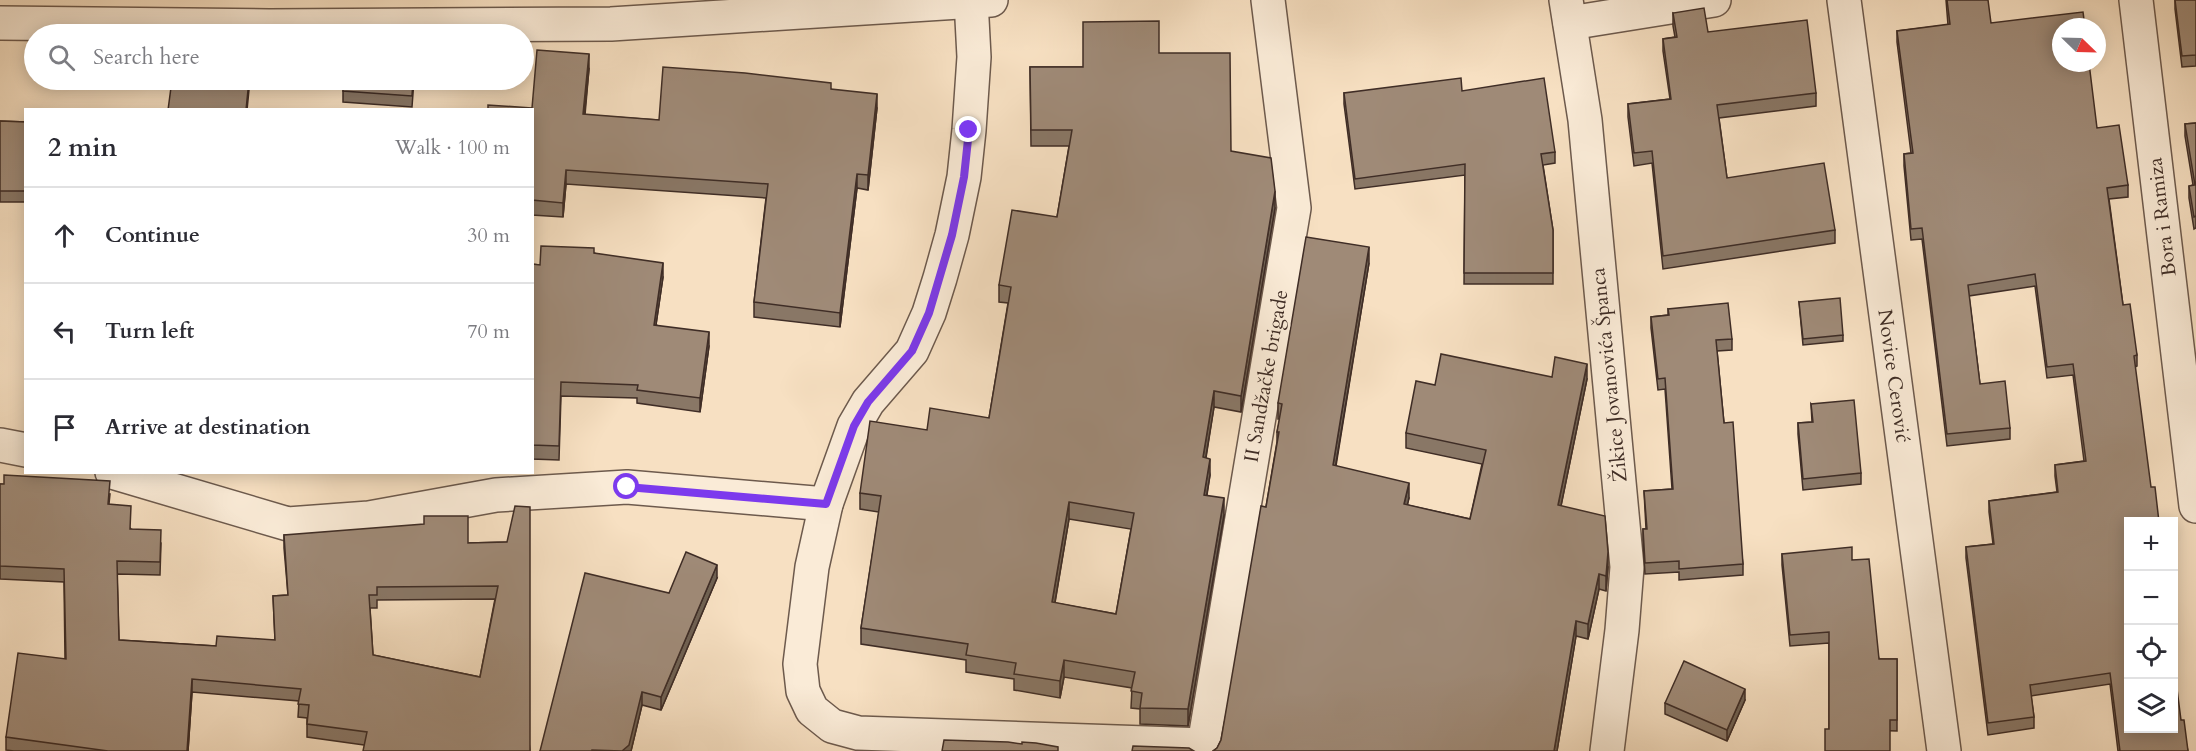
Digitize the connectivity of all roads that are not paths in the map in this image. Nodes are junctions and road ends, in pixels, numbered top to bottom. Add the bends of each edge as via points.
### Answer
1 (1268, 0) edge
2 (1714, 0) edge
3 (1844, 0) edge
4 (2136, 0) edge
5 (978, 1) edge
6 (1568, 11) edge
7 (610, 12) edge
8 (268, 13) edge
9 (0, 23) edge
10 (0, 445) edge
11 (24, 450) edge
12 (119, 474) edge
13 (826, 504) junction
14 (2196, 506) edge
15 (1204, 748) edge
16 (1607, 751) edge
17 (1944, 751) edge

1 - 15 street, II Sandžačke brigade via 1294,208
2 - 6 street
3 - 17 street, Novice Cerović
4 - 14 street, Bora i Ramiza
5 - 7 street
5 - 13 street via 964,177 940,278 912,351 868,402 854,426
6 - 16 street, Žikice Jovanovića Španca via 1585,120 1627,567
7 - 8 street
8 - 9 street
10 - 11 street
12 - 13 street via 288,524 369,518 496,495 627,487
13 - 15 street via 812,567 800,664 803,691 812,710 832,726 858,734

